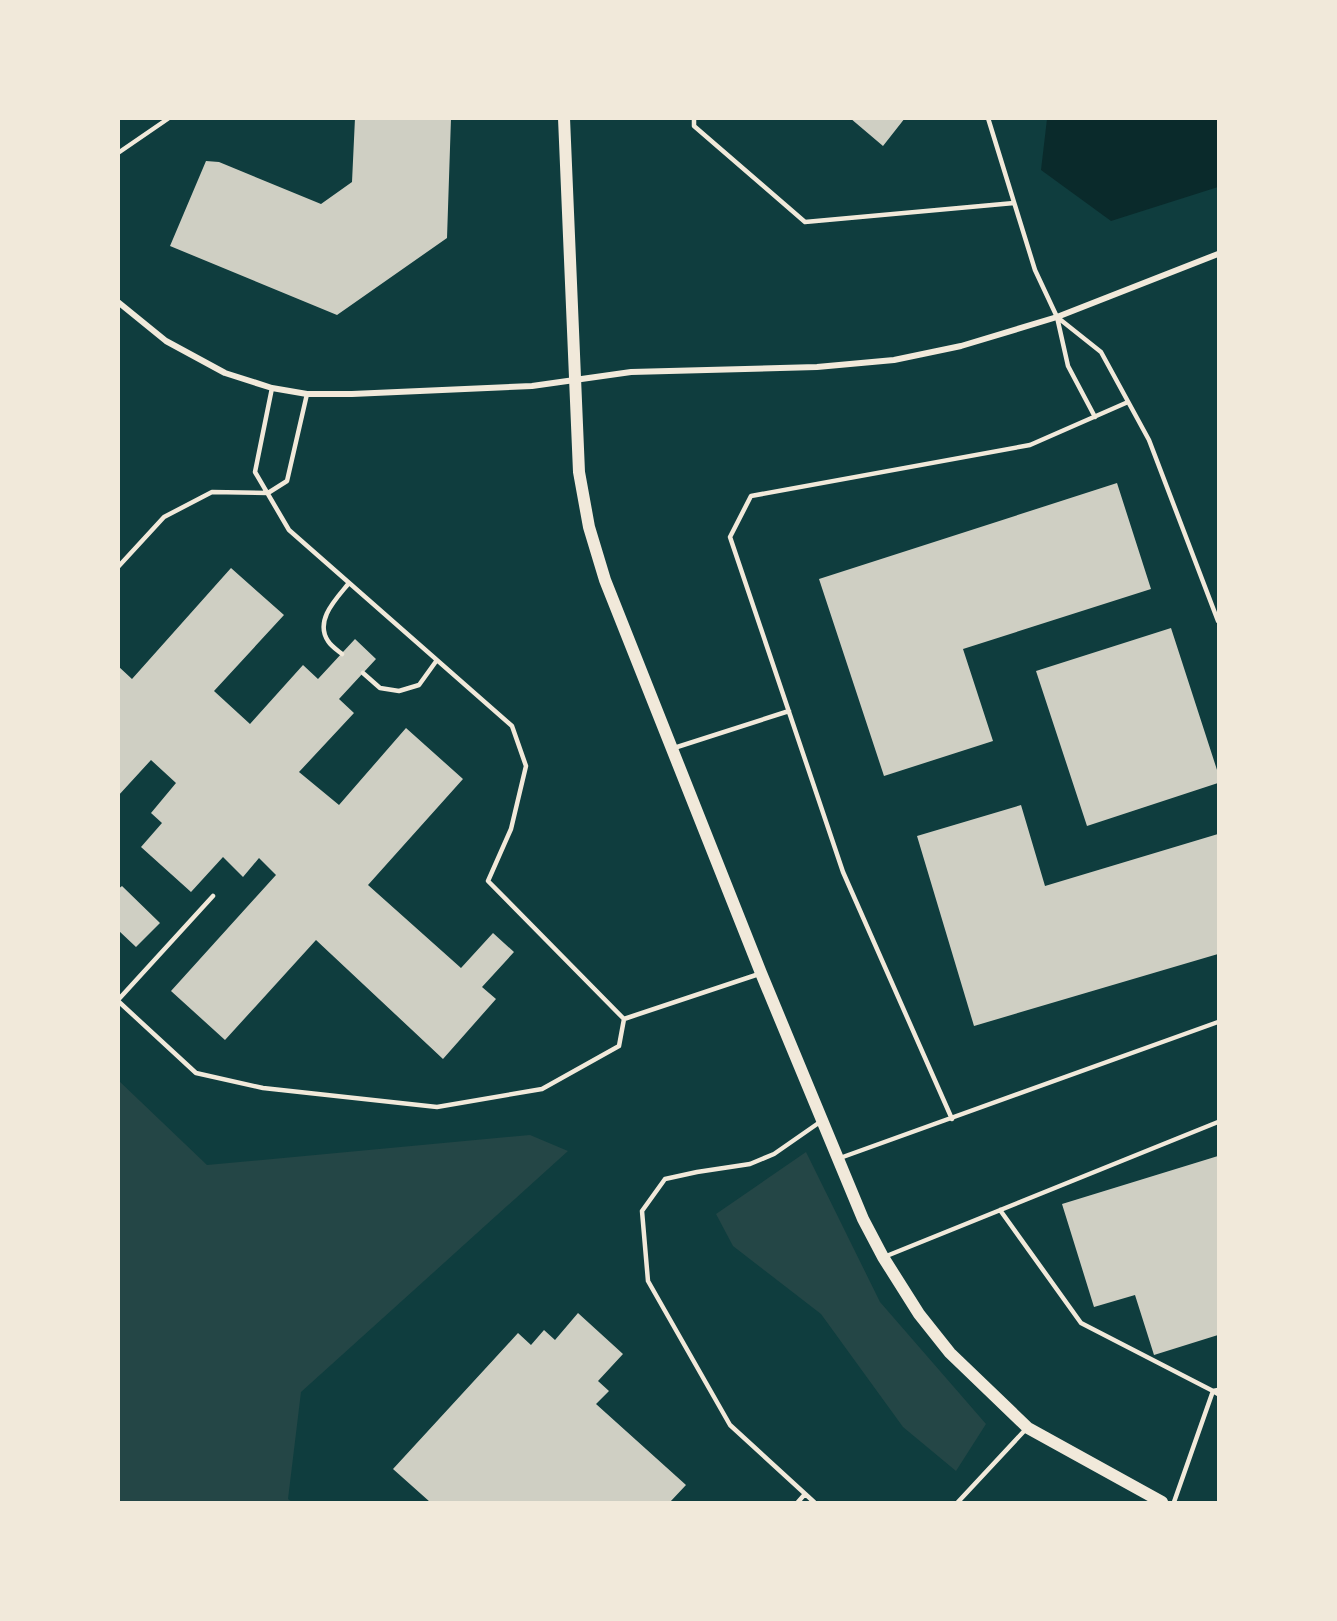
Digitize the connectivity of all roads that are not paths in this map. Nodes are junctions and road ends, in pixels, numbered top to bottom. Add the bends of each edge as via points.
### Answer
1 (169, 118) edge
2 (564, 118) edge
3 (694, 118) edge
4 (988, 118) edge
5 (118, 153) edge
6 (1014, 203) junction
7 (1218, 255) edge
8 (118, 302) edge
9 (1057, 317) junction
10 (575, 380) junction
11 (272, 388) junction
12 (307, 394) junction
13 (1128, 402) junction
14 (1095, 417) junction
15 (268, 493) junction
16 (118, 567) edge
17 (349, 583) junction
18 (1218, 621) edge
19 (342, 654) dead end
20 (437, 660) junction
21 (363, 673) dead end
22 (789, 711) junction
23 (672, 749) junction
24 (213, 896) dead end
25 (761, 973) junction
26 (118, 1001) edge
27 (624, 1019) junction
28 (1218, 1022) edge
29 (952, 1119) junction
30 (822, 1120) junction
31 (1218, 1122) edge
32 (839, 1159) junction
33 (1000, 1210) junction
34 (883, 1257) junction
35 (1217, 1392) edge
36 (1028, 1428) junction
37 (805, 1494) junction
38 (798, 1503) edge
39 (813, 1503) edge
40 (958, 1503) edge
41 (1162, 1503) edge
42 (1174, 1503) edge

1 - 5 lane
2 - 10 main road
3 - 6 lane via 694,126 805,222
4 - 6 lane
6 - 9 lane via 1035,270
7 - 9 street
8 - 11 street via 166,341 225,373
9 - 10 street via 961,346 894,360 817,367 632,372
9 - 13 lane via 1101,352
9 - 14 lane via 1068,366
10 - 12 street via 532,386
10 - 23 main road via 579,472 589,527 604,580
11 - 12 street
11 - 15 lane via 255,472
12 - 15 lane via 287,481
13 - 14 lane
13 - 18 lane via 1149,440
14 - 22 lane via 1030,445 751,496 730,537
15 - 16 lane via 212,492 164,517
15 - 17 lane via 289,530
17 - 19 lane via 330,606 323,626 327,640
17 - 20 lane
20 - 21 lane via 418,685 399,691 380,688
20 - 27 lane via 512,726 525,766 511,829 488,881
22 - 23 lane
22 - 29 lane via 843,872
23 - 25 main road
24 - 26 lane
25 - 27 lane
25 - 30 main road
26 - 27 lane via 195,1073 263,1088 437,1107 542,1089 619,1046
28 - 29 lane
29 - 32 lane
30 - 32 main road
30 - 37 lane via 774,1154 750,1164 665,1179 642,1211 648,1281 730,1425
31 - 33 lane
32 - 34 main road
33 - 34 lane
33 - 35 lane via 1081,1323
34 - 36 main road via 919,1314 950,1353
35 - 42 lane
36 - 40 lane
36 - 41 main road
37 - 38 lane
37 - 39 lane

